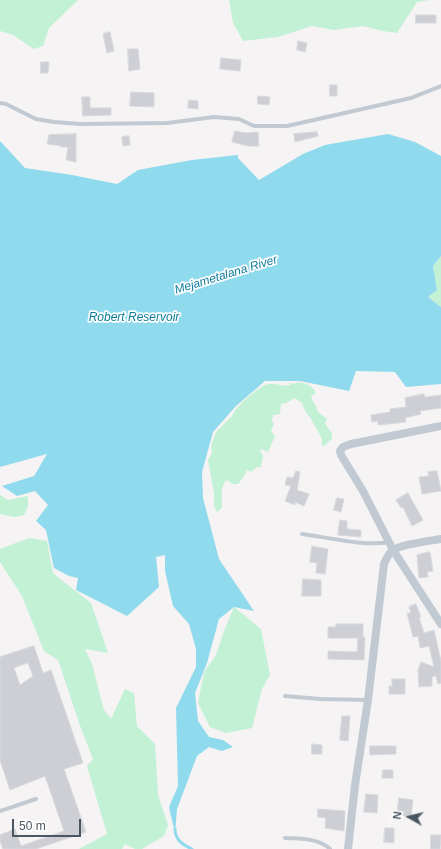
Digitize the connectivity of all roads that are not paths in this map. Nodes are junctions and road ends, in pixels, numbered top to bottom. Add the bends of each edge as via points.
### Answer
1 (441, 86) edge
2 (0, 103) edge
3 (441, 426) edge
4 (302, 534) dead end
5 (441, 539) edge
6 (389, 542) junction
7 (393, 550) junction
8 (441, 624) edge
9 (285, 696) dead end
10 (368, 700) junction
11 (36, 799) dead end
12 (0, 810) edge
13 (285, 838) dead end
14 (330, 849) edge
15 (348, 849) edge

1 - 2 lane via 410,98 287,126 254,126 239,119 214,117 167,123 54,122 36,119
3 - 6 street via 351,444 340,451
4 - 6 lane via 367,543
5 - 7 street via 410,544
6 - 7 street
7 - 8 street
7 - 10 street via 384,564
9 - 10 lane
10 - 15 street
11 - 12 lane
13 - 14 lane via 324,844

